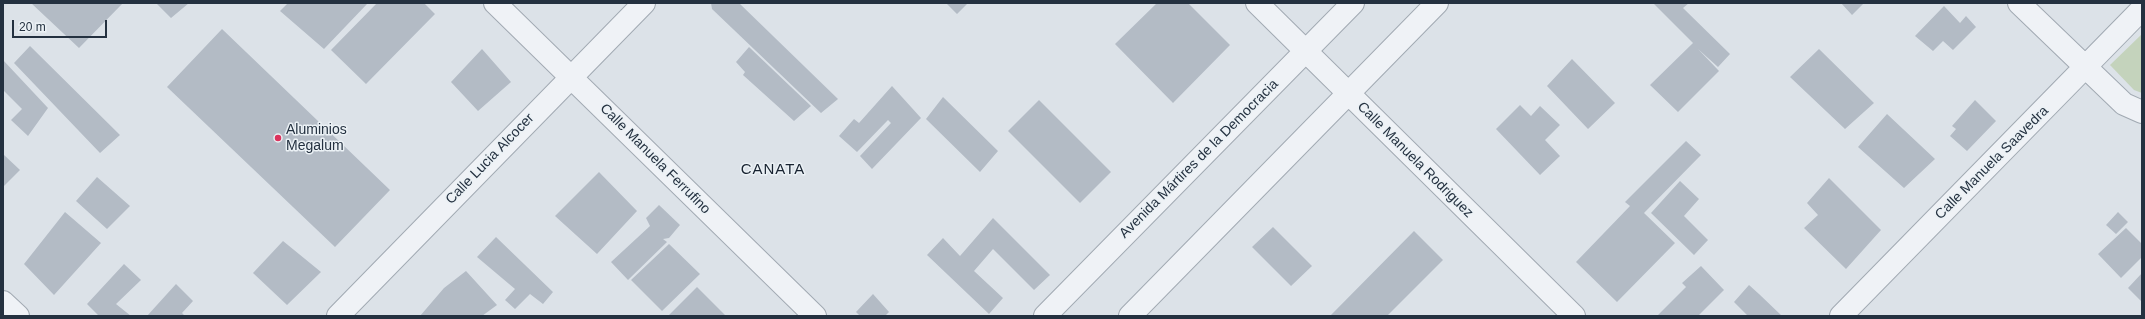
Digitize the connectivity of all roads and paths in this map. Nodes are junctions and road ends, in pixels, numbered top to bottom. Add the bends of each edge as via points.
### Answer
1 (495, 3) edge
2 (644, 3) edge
3 (1257, 3) edge
4 (1353, 3) edge
5 (1437, 3) edge
6 (2019, 3) edge
7 (2142, 9) edge
8 (1306, 51) junction
9 (2085, 68) junction
10 (571, 76) junction
11 (1348, 94) junction
12 (2142, 112) edge
13 (3, 302) edge
14 (18, 316) edge
15 (338, 316) edge
16 (815, 316) edge
17 (1045, 316) edge
18 (1130, 316) edge
19 (1574, 316) edge
20 (1841, 316) edge

1 - 10 street, Calle Manuela Ferrufino
2 - 10 street, Calle Lucia Alcocer
3 - 8 street, Calle Manuela Rodriguez
4 - 8 street, Avenida Mártires de la Democracia
5 - 11 street
6 - 9 street
7 - 9 street, Calle Manuela Saavedra
8 - 11 street, Calle Manuela Rodriguez
8 - 17 street, Avenida Mártires de la Democracia
9 - 12 street via 2124,104
9 - 20 street, Calle Manuela Saavedra
10 - 15 street, Calle Lucia Alcocer
10 - 16 street, Calle Manuela Ferrufino
11 - 18 street
11 - 19 street, Calle Manuela Rodriguez
13 - 14 street

